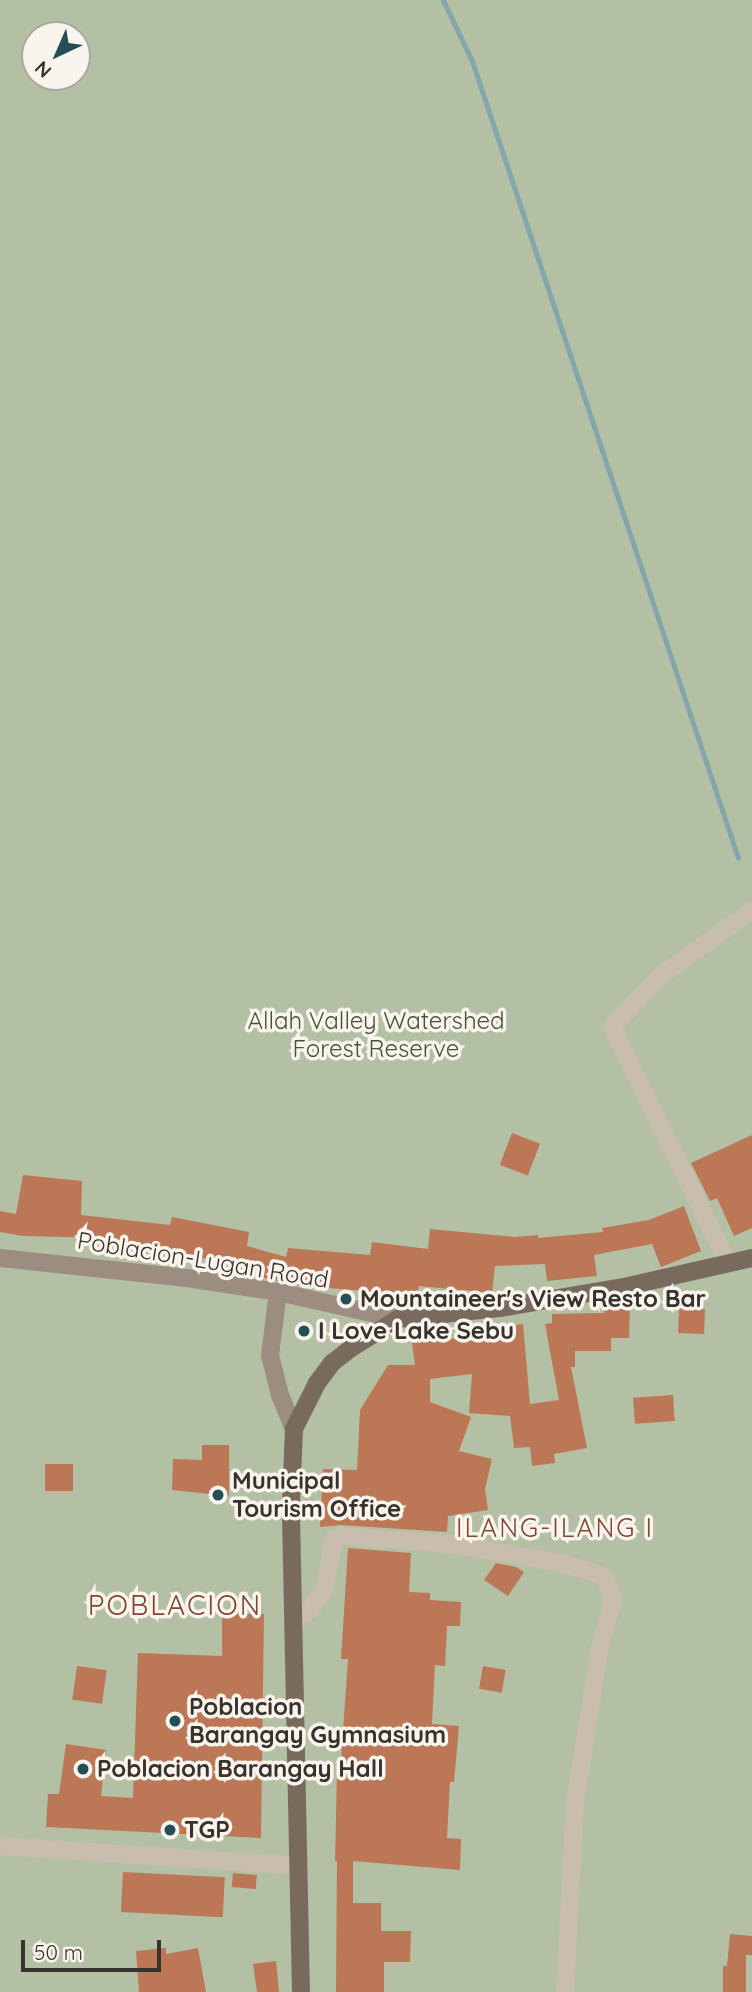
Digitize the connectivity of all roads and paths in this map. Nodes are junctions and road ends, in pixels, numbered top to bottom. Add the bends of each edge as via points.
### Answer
1 (752, 910) edge
2 (0, 1258) edge
3 (752, 1258) edge
4 (728, 1263) junction
5 (278, 1292) junction
6 (398, 1319) junction
7 (295, 1429) junction
8 (295, 1622) junction
9 (0, 1846) edge
10 (299, 1866) junction
11 (301, 1992) edge
12 (565, 1992) edge

1 - 4 street via 663,974 612,1027
2 - 5 main road, Poblacion-Lugan Road
3 - 4 main road
4 - 6 main road via 624,1287
5 - 6 main road, Poblacion-Lugan Road
5 - 7 main road via 270,1355
6 - 7 main road via 332,1363
7 - 8 main road via 290,1527
8 - 10 main road
8 - 12 street via 324,1591 334,1539 340,1536 461,1546 561,1563 605,1579 613,1596 600,1646 575,1802
9 - 10 street
10 - 11 main road

